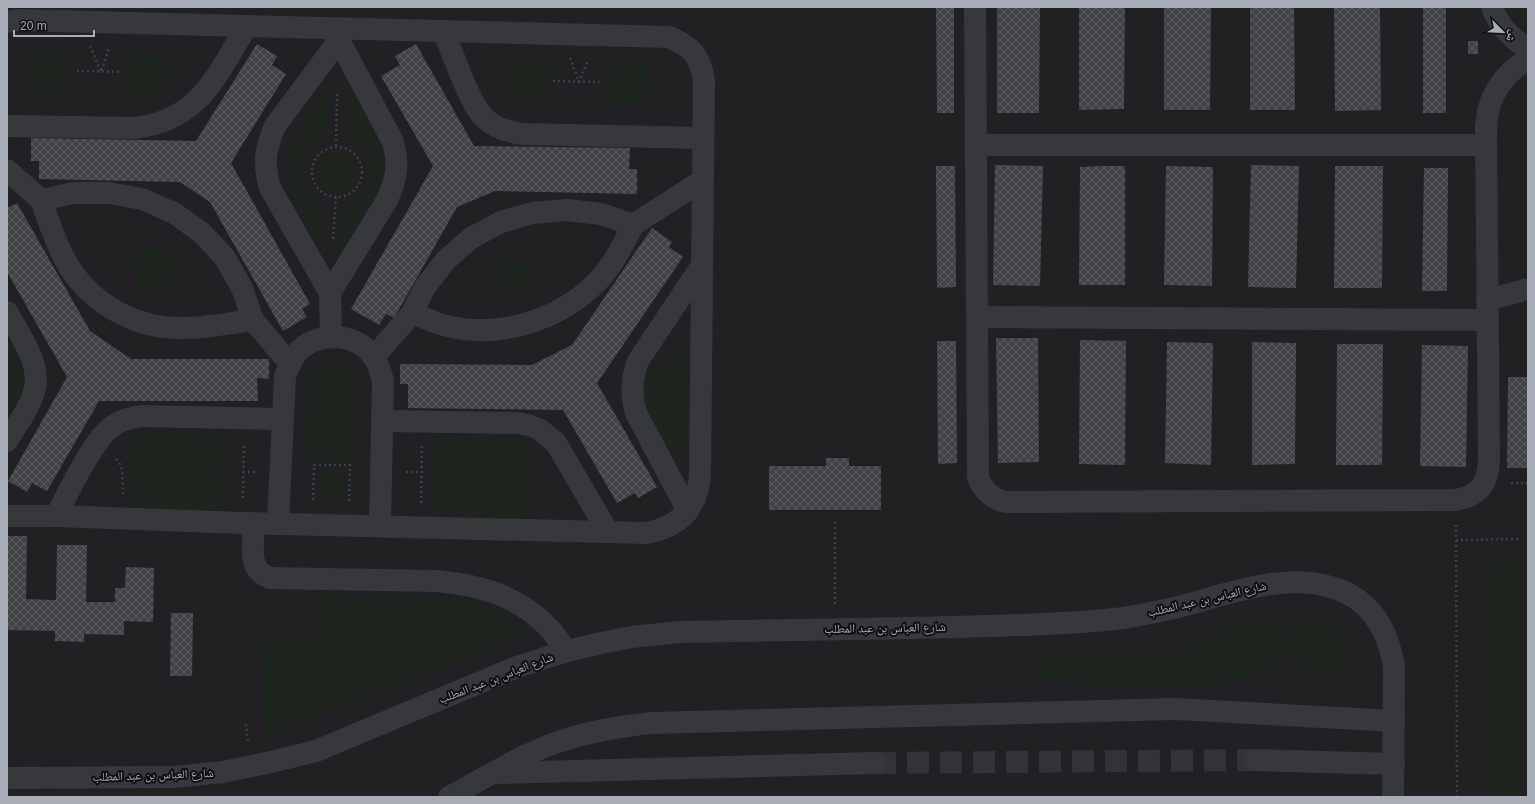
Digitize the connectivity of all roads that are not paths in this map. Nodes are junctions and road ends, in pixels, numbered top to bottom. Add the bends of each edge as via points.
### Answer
1 (975, 7) edge
2 (1492, 7) edge
3 (7, 22) edge
4 (247, 26) junction
5 (443, 31) junction
6 (339, 34) junction
7 (1528, 48) edge
8 (1528, 60) edge
9 (7, 126) edge
10 (703, 138) junction
11 (976, 145) junction
12 (1486, 145) junction
13 (7, 170) edge
14 (703, 180) junction
15 (41, 200) junction
16 (632, 225) junction
17 (702, 265) junction
18 (1528, 289) edge
19 (330, 293) junction
20 (1487, 310) junction
21 (7, 312) edge
22 (412, 313) junction
23 (977, 317) junction
24 (253, 320) junction
25 (331, 337) junction
26 (374, 357) junction
27 (290, 364) junction
28 (283, 419) junction
29 (382, 421) junction
30 (7, 441) edge
31 (688, 511) junction
32 (7, 516) edge
33 (56, 516) junction
34 (248, 523) junction
35 (278, 524) junction
36 (380, 526) junction
37 (608, 532) junction
38 (567, 651) junction
39 (1394, 721) junction
40 (1254, 760) tunnel mouth
41 (874, 763) tunnel mouth
42 (1394, 764) junction
43 (494, 773) junction
44 (7, 778) edge
45 (449, 797) edge
46 (1393, 797) edge

1 - 11 lane
2 - 7 lane via 1496,19 1505,31 1516,42
3 - 4 lane via 16,20
4 - 6 lane
4 - 9 lane via 204,94 187,110 166,121 135,128
5 - 6 lane
5 - 10 lane via 473,104 482,117 507,132
5 - 10 lane via 669,37 690,49 698,58 702,69
6 - 19 lane via 393,142 397,156 397,171 387,200
6 - 19 lane via 276,126 266,156 270,188
8 - 12 lane via 1510,73 1497,89 1489,107
10 - 14 lane
11 - 12 lane
11 - 23 lane
12 - 20 lane
13 - 15 lane
14 - 16 lane
14 - 17 lane
15 - 24 lane via 74,193 108,193 142,199 174,213 202,233 225,258 242,288
15 - 24 lane via 68,265 90,293 118,314 150,326 185,328
16 - 22 lane via 601,214 567,210 533,213 501,222 471,238 446,260 425,287
16 - 22 lane via 618,255 597,282 571,303 542,319 510,328 476,330 443,325
17 - 31 lane via 700,476 699,488
17 - 31 lane via 638,361 632,387 632,401 636,413
18 - 20 lane
19 - 25 lane
20 - 23 lane
20 - 23 lane via 1488,472 1485,483 1477,492 1467,498 1456,500 1005,502 996,499 988,494 978,478
21 - 30 lane via 33,362 36,384 34,395
22 - 26 lane
24 - 27 lane
25 - 26 lane via 354,341 365,347
25 - 27 lane via 306,345
26 - 29 lane via 383,381
27 - 28 lane via 285,376
28 - 33 lane via 142,416 126,419 112,426 101,437
28 - 35 lane
29 - 36 lane
29 - 37 lane via 517,423 539,429 559,448
31 - 37 lane via 679,520 657,531
32 - 33 lane
33 - 34 lane
34 - 35 lane
34 - 38 lane via 254,563 257,570 270,578 436,581 462,583 487,589 530,612 550,629
35 - 36 lane
36 - 37 lane
38 - 39 lane, شارع العباس بن عبد المطلب via 632,637 680,632 1044,625 1101,620 1173,608 1236,590 1283,582 1314,584 1332,587 1353,597 1375,617 1385,632 1394,666
38 - 44 lane, شارع العباس بن عبد المطلب via 517,667 316,751 271,762 223,772 174,776
39 - 42 lane, شارع العباس بن عبد المطلب
39 - 43 lane via 1175,709 652,723 610,728 569,738
40 - 42 lane
41 - 43 lane
42 - 46 lane, شارع العباس بن عبد المطلب
43 - 45 lane

